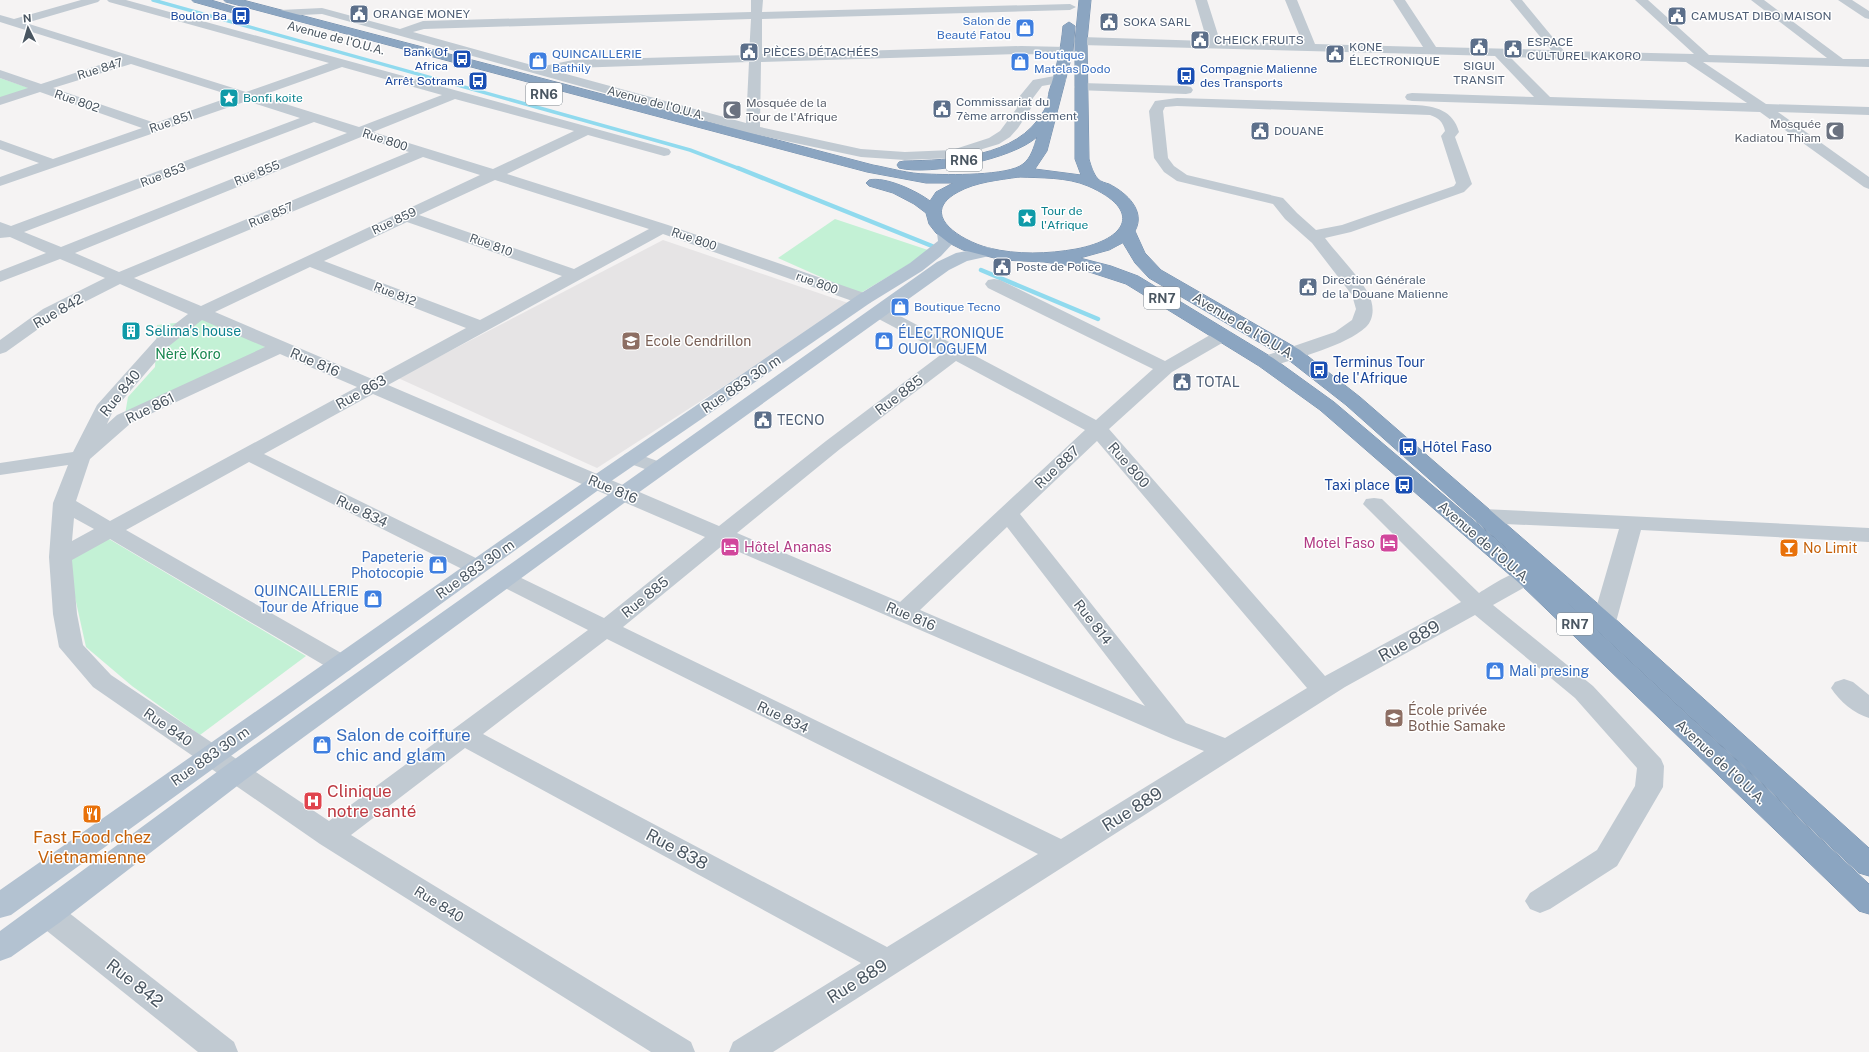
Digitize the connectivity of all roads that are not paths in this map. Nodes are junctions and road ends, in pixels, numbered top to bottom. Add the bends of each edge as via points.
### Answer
1 (94, 0) edge
2 (113, 0) edge
3 (198, 0) edge
4 (230, 0) edge
5 (272, 0) edge
6 (331, 0) edge
7 (757, 0) edge
8 (1085, 0) edge
9 (1201, 0) edge
10 (1291, 0) edge
11 (1399, 0) edge
12 (1516, 0) edge
13 (1641, 0) edge
14 (1757, 0) edge
15 (1844, 0) edge
16 (1044, 4) edge
17 (1071, 4) edge
18 (322, 11) junction
19 (304, 16) junction
20 (757, 16) junction
21 (1869, 16) edge
22 (0, 18) edge
23 (14, 22) junction
24 (0, 26) edge
25 (400, 33) junction
26 (378, 40) junction
27 (1081, 41) junction
28 (1215, 46) junction
29 (1311, 48) junction
30 (1067, 51) junction
31 (1432, 51) junction
32 (1499, 53) junction
33 (1561, 55) junction
34 (1687, 57) junction
35 (756, 58) junction
36 (1705, 58) junction
37 (132, 59) junction
38 (1840, 62) junction
39 (342, 63) junction
40 (1869, 63) edge
41 (534, 70) junction
42 (0, 74) edge
43 (1060, 79) junction
44 (1081, 87) junction
45 (40, 88) junction
46 (455, 94) junction
47 (246, 96) junction
48 (0, 101) edge
49 (1546, 101) junction
50 (1762, 107) junction
51 (1869, 111) edge
52 (1051, 112) junction
53 (315, 118) junction
54 (155, 128) junction
55 (588, 130) junction
56 (360, 132) junction
57 (730, 132) junction
58 (760, 132) junction
59 (0, 144) edge
60 (422, 152) junction
61 (664, 152) dead end
62 (823, 157) junction
63 (795, 162) dead end
64 (52, 163) junction
65 (493, 174) junction
66 (1019, 174) junction
67 (980, 178) junction
68 (863, 180) dead end
69 (0, 182) edge
70 (1094, 184) junction
71 (1869, 184) edge
72 (933, 211) junction
73 (406, 216) junction
74 (662, 228) junction
75 (1128, 230) junction
76 (4, 231) edge
77 (945, 233) junction
78 (1313, 235) junction
79 (59, 252) junction
80 (988, 252) junction
81 (1047, 258) junction
82 (309, 261) junction
83 (770, 266) joint
84 (575, 276) junction
85 (0, 277) edge
86 (119, 278) junction
87 (994, 284) dead end
88 (864, 299) junction
89 (200, 312) junction
90 (879, 312) junction
91 (481, 327) junction
92 (1223, 335) junction
93 (280, 347) junction
94 (0, 348) edge
95 (956, 352) junction
96 (1293, 354) junction
97 (1266, 362) junction
98 (1165, 368) junction
99 (372, 386) junction
100 (1098, 429) junction
101 (248, 454) junction
102 (81, 457) junction
103 (632, 458) junction
104 (659, 468) junction
105 (0, 469) edge
106 (597, 482) junction
107 (623, 493) junction
108 (64, 503) junction
109 (1374, 504) dead end
110 (1008, 513) junction
111 (1483, 516) junction
112 (1632, 522) junction
113 (110, 530) junction
114 (722, 535) junction
115 (1869, 535) edge
116 (60, 557) junction
117 (476, 568) junction
118 (1526, 578) junction
119 (505, 579) junction
120 (1477, 604) junction
121 (903, 613) junction
122 (1604, 622) junction
123 (604, 629) junction
124 (340, 664) junction
125 (1844, 688) dead end
126 (1322, 689) junction
127 (1869, 708) edge
128 (1177, 730) junction
129 (465, 736) junction
130 (1226, 749) junction
131 (210, 756) junction
132 (235, 773) junction
133 (330, 836) junction
134 (1062, 853) junction
135 (1869, 865) edge
136 (3, 899) edge
137 (1540, 901) dead end
138 (1869, 902) edge
139 (48, 914) junction
140 (0, 948) edge
141 (888, 962) junction
142 (222, 1052) edge
143 (679, 1052) edge
144 (745, 1052) edge

1 - 23 street
2 - 39 street, Avenue de l'O.U.A.
3 - 63 highway, Avenue de l'O.U.A. / RN6
4 - 19 highway, Avenue de l'O.U.A. / RN6 via 280,13
5 - 19 street, Avenue de l'O.U.A. via 299,8
6 - 18 street
7 - 20 street
8 - 27 highway
9 - 28 street
10 - 29 street
11 - 31 street
12 - 33 street
13 - 36 street
14 - 38 street
15 - 21 street
16 - 17 street
16 - 20 street
17 - 30 highway, RN6
18 - 19 street, Avenue de l'O.U.A.
18 - 25 street, Avenue de l'O.U.A.
19 - 26 highway, Avenue de l'O.U.A. / RN6
20 - 25 street via 423,25
20 - 35 street
22 - 23 street, Rue 800
23 - 24 street
23 - 37 street, Rue 800
25 - 26 street
25 - 41 street, Avenue de l'O.U.A.
26 - 57 highway, Avenue de l'O.U.A. / RN6
27 - 28 street
27 - 44 highway
28 - 29 street
29 - 31 street
30 - 35 street via 1020,50
30 - 43 highway, RN6
31 - 32 street
32 - 33 street
32 - 49 street
33 - 34 street
34 - 36 street
34 - 50 street
35 - 41 street via 573,64
35 - 58 street
36 - 38 street
37 - 45 street, Rue 847
37 - 47 street, Rue 800
38 - 40 street
39 - 46 street, Avenue de l'O.U.A.
39 - 47 street, Rue 851
41 - 58 street, Avenue de l'O.U.A.
42 - 45 street, Rue 802
43 - 52 highway, RN6
43 - 58 street, Avenue de l'O.U.A. via 1038,83 1026,97 1024,108 1005,134 994,141 953,154 905,156 861,153
44 - 49 street
44 - 70 highway via 1082,160
45 - 48 street, Rue 847
45 - 54 street, Rue 802
46 - 55 street, Avenue de l'O.U.A.
46 - 56 street, Rue 855
47 - 53 street, Rue 800
47 - 54 street, Rue 851
49 - 50 street
50 - 51 street
50 - 71 street
52 - 62 highway, RN6 via 1027,139 995,153 942,164 906,165
52 - 66 highway, RN6 via 1040,151 1030,167
53 - 56 street, Rue 800
53 - 76 street, Rue 853
54 - 64 street, Rue 851
55 - 61 street, Avenue de l'O.U.A.
55 - 65 street, Rue 859
56 - 60 street, Rue 800
56 - 79 street, Rue 855
57 - 58 street
57 - 62 highway, Avenue de l'O.U.A. / RN6
59 - 64 street
60 - 65 street, Rue 800
60 - 86 street, Rue 857
62 - 67 highway, Avenue de l'O.U.A. / RN6 via 908,176 947,180
64 - 69 street, Rue 851
65 - 73 street, Rue 859
65 - 74 street, Rue 800
66 - 67 highway
66 - 70 highway via 1071,177
67 - 72 highway via 943,195
68 - 72 highway via 911,194
70 - 75 highway via 1111,191 1123,200 1130,210 1132,220
72 - 77 highway via 936,222
73 - 82 street, Rue 859
73 - 84 street, Rue 810
74 - 83 street, Rue 800
74 - 84 street, Rue 863
75 - 81 highway via 1116,240 1097,249
75 - 96 highway, Avenue de l'O.U.A. / RN7 via 1131,244 1140,260 1156,274
76 - 79 street, Rue 816
77 - 80 highway via 966,245
77 - 88 main road, Rue 883 30 m via 946,242 935,253
78 - 78 street via 1278,201 1182,178 1169,169 1161,158 1156,111 1160,104 1177,102 1415,109 1443,114 1448,119 1452,132 1448,136 1464,184 1459,189 1344,229
78 - 96 street via 1360,294 1365,309 1360,323 1341,336
79 - 85 street, Rue 855
79 - 86 street, Rue 816
80 - 81 highway via 1017,257
80 - 90 main road via 962,257 943,266
81 - 92 highway, Avenue de l'O.U.A. / RN7 via 1105,270 1132,280
82 - 89 street, Rue 859
82 - 91 street, Rue 812
83 - 88 street, rue 800
84 - 91 street, Rue 863
86 - 89 street, Rue 816
86 - 94 street, Rue 842 via 49,313
87 - 98 street
88 - 103 main road, Rue 883 30 m
89 - 93 street, Rue 816
89 - 102 street, Rue 840 via 163,342 104,409
90 - 95 street, Rue 800
90 - 104 main road
91 - 99 street, Rue 863
92 - 97 highway, Avenue de l'O.U.A. / RN7
92 - 98 street, Rue 887
93 - 99 street, Rue 816
93 - 102 street, Rue 861 via 124,419
95 - 100 street, Rue 800
95 - 114 street, Rue 885 via 833,445
96 - 97 street
96 - 111 highway, Avenue de l'O.U.A. / RN7 via 1353,401
97 - 118 highway, Avenue de l'O.U.A. / RN7 via 1327,406
98 - 100 street, Rue 887
99 - 101 street, Rue 863
99 - 106 street, Rue 816
100 - 110 street, Rue 887
100 - 126 street, Rue 800
101 - 113 street, Rue 863
101 - 117 street, Rue 834
102 - 105 street
102 - 108 street, Rue 840
103 - 104 street
103 - 106 main road, Rue 883 30 m
104 - 107 main road
106 - 107 street, Rue 816
106 - 117 main road, Rue 883 30 m
107 - 114 street, Rue 816
107 - 119 main road
108 - 113 street
108 - 116 street, Rue 840
109 - 120 street
110 - 121 street, Rue 887
110 - 128 street, Rue 814
111 - 112 street
111 - 122 highway, Avenue de l'O.U.A. / RN7
112 - 115 street
112 - 122 street
113 - 116 street, Rue 863
113 - 124 street
114 - 121 street, Rue 816
114 - 123 street, Rue 885
116 - 131 street, Rue 840 via 71,647 102,681
117 - 124 main road, Rue 883 30 m
118 - 120 street, Rue 889
118 - 138 highway, Avenue de l'O.U.A. / RN7
119 - 123 street, Rue 834
119 - 132 main road
120 - 126 street, Rue 889
120 - 137 street via 1584,692 1650,766 1649,787 1607,858
121 - 128 street, Rue 816
122 - 135 highway, Avenue de l'O.U.A. / RN7
123 - 129 street, Rue 885
123 - 134 street, Rue 834
124 - 131 main road, Rue 883 30 m
125 - 127 street
126 - 130 street, Rue 889
128 - 130 street, Rue 816
129 - 133 street, Rue 885
129 - 141 street, Rue 838
130 - 134 street, Rue 889
131 - 132 street, Rue 840
131 - 136 main road, Rue 883 30 m
132 - 133 street, Rue 840
132 - 139 main road
133 - 143 street, Rue 840
134 - 141 street, Rue 889
139 - 140 main road
139 - 142 street, Rue 842
141 - 144 street, Rue 889

